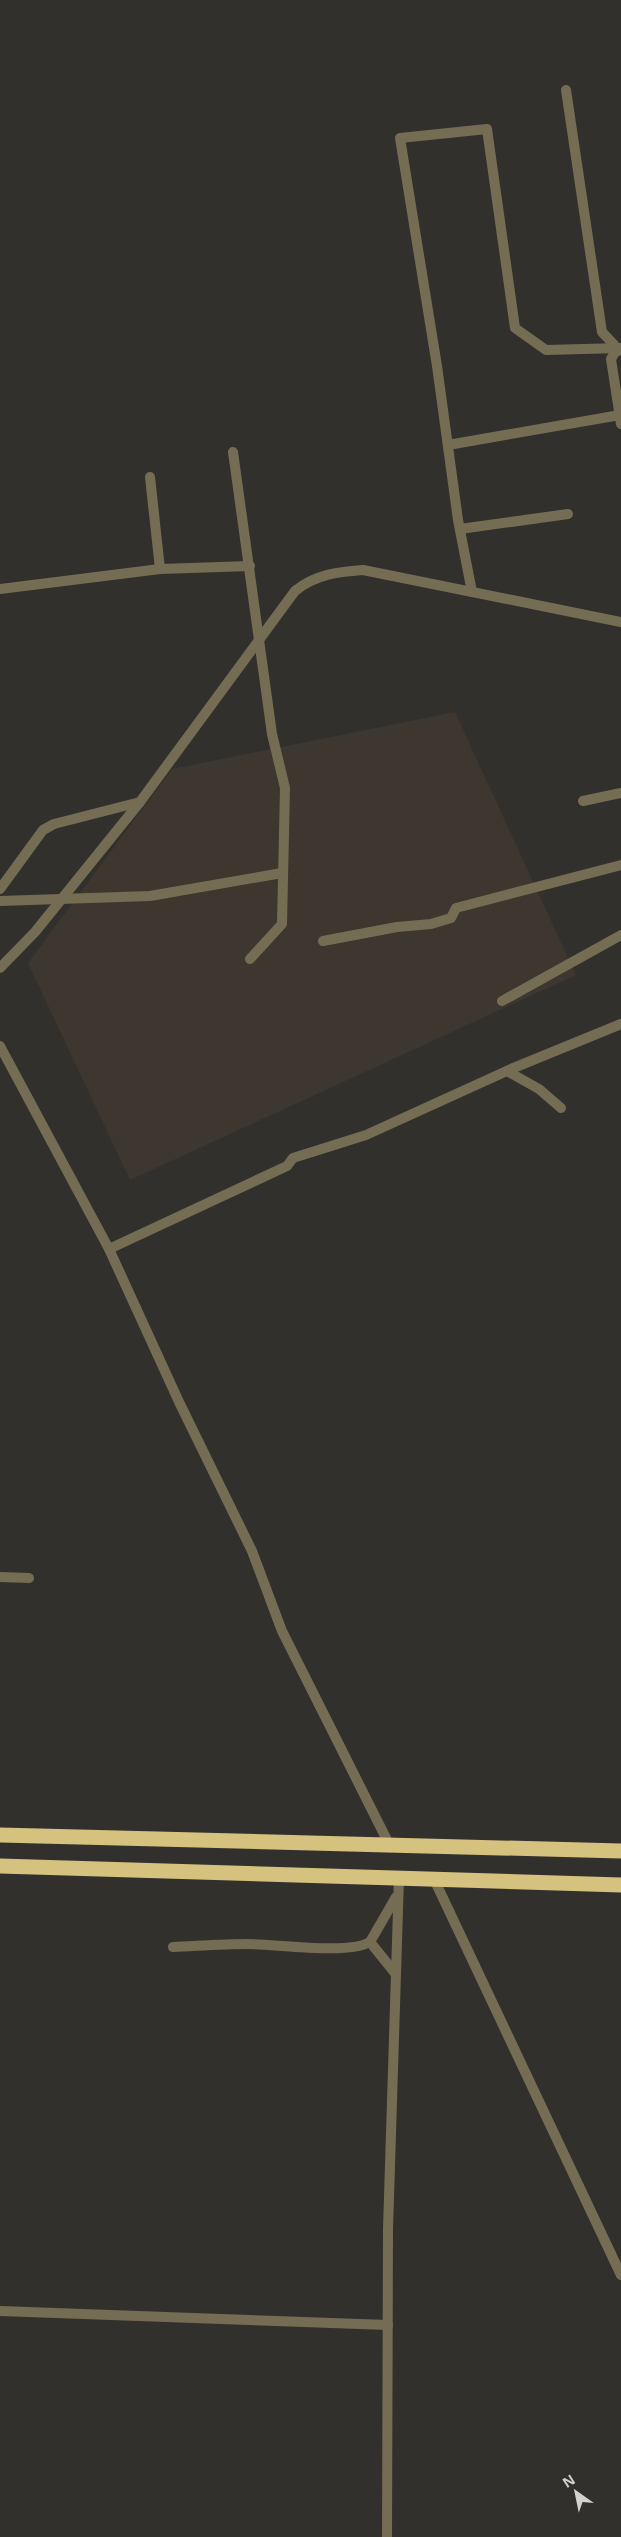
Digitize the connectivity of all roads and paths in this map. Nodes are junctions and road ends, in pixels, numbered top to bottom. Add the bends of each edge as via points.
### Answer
1 (566, 90) dead end
2 (620, 349) edge
3 (620, 420) edge
4 (448, 445) junction
5 (234, 452) dead end
6 (150, 477) dead end
7 (568, 514) dead end
8 (460, 529) junction
9 (250, 566) junction
10 (160, 569) junction
11 (0, 589) edge
12 (472, 592) junction
13 (621, 622) edge
14 (260, 639) junction
15 (621, 793) edge
16 (583, 801) dead end
17 (140, 802) junction
18 (621, 865) edge
19 (282, 873) junction
20 (0, 890) edge
21 (63, 898) junction
22 (0, 901) edge
23 (621, 935) edge
24 (323, 941) dead end
25 (250, 959) dead end
26 (0, 968) edge
27 (502, 1001) dead end
28 (621, 1024) edge
29 (0, 1046) edge
30 (507, 1071) junction
31 (561, 1108) dead end
32 (109, 1249) junction
33 (0, 1577) edge
34 (28, 1578) dead end
35 (0, 1836) edge
36 (390, 1846) junction
37 (621, 1851) edge
38 (0, 1866) edge
39 (399, 1878) junction
40 (434, 1879) junction
41 (621, 1885) edge
42 (397, 1897) junction
43 (370, 1942) junction
44 (173, 1947) dead end
45 (395, 1972) junction
46 (617, 2257) edge
47 (621, 2275) edge
48 (0, 2311) edge
49 (388, 2325) junction
50 (387, 2537) edge

1 - 2 street via 602,332
2 - 3 street via 611,359
2 - 4 street via 546,350 515,328 487,129 400,138
3 - 4 street
4 - 8 street
5 - 9 street
6 - 10 street
7 - 8 street
8 - 12 street
9 - 10 street
9 - 14 street
10 - 11 street
12 - 13 street
12 - 14 street via 363,570 334,572 305,582 295,591
14 - 17 street
14 - 19 street via 272,734 285,788
15 - 16 street
17 - 20 street via 54,824 43,830
17 - 21 street
18 - 24 street via 456,908 451,918 431,924
19 - 21 street via 150,896
19 - 25 street via 282,924
21 - 22 street
21 - 26 street
23 - 27 street
28 - 30 street
29 - 32 street
30 - 31 street via 538,1089
30 - 32 street via 366,1135 293,1158 287,1166
32 - 36 street via 252,1551 282,1631
33 - 34 street
35 - 36 highway
36 - 37 highway
38 - 39 highway
39 - 40 highway
39 - 42 street
40 - 41 highway
40 - 46 street
42 - 43 street
42 - 45 street
43 - 44 street via 345,1948 246,1944
43 - 45 street
45 - 49 street
46 - 47 street
48 - 49 street
49 - 50 street

